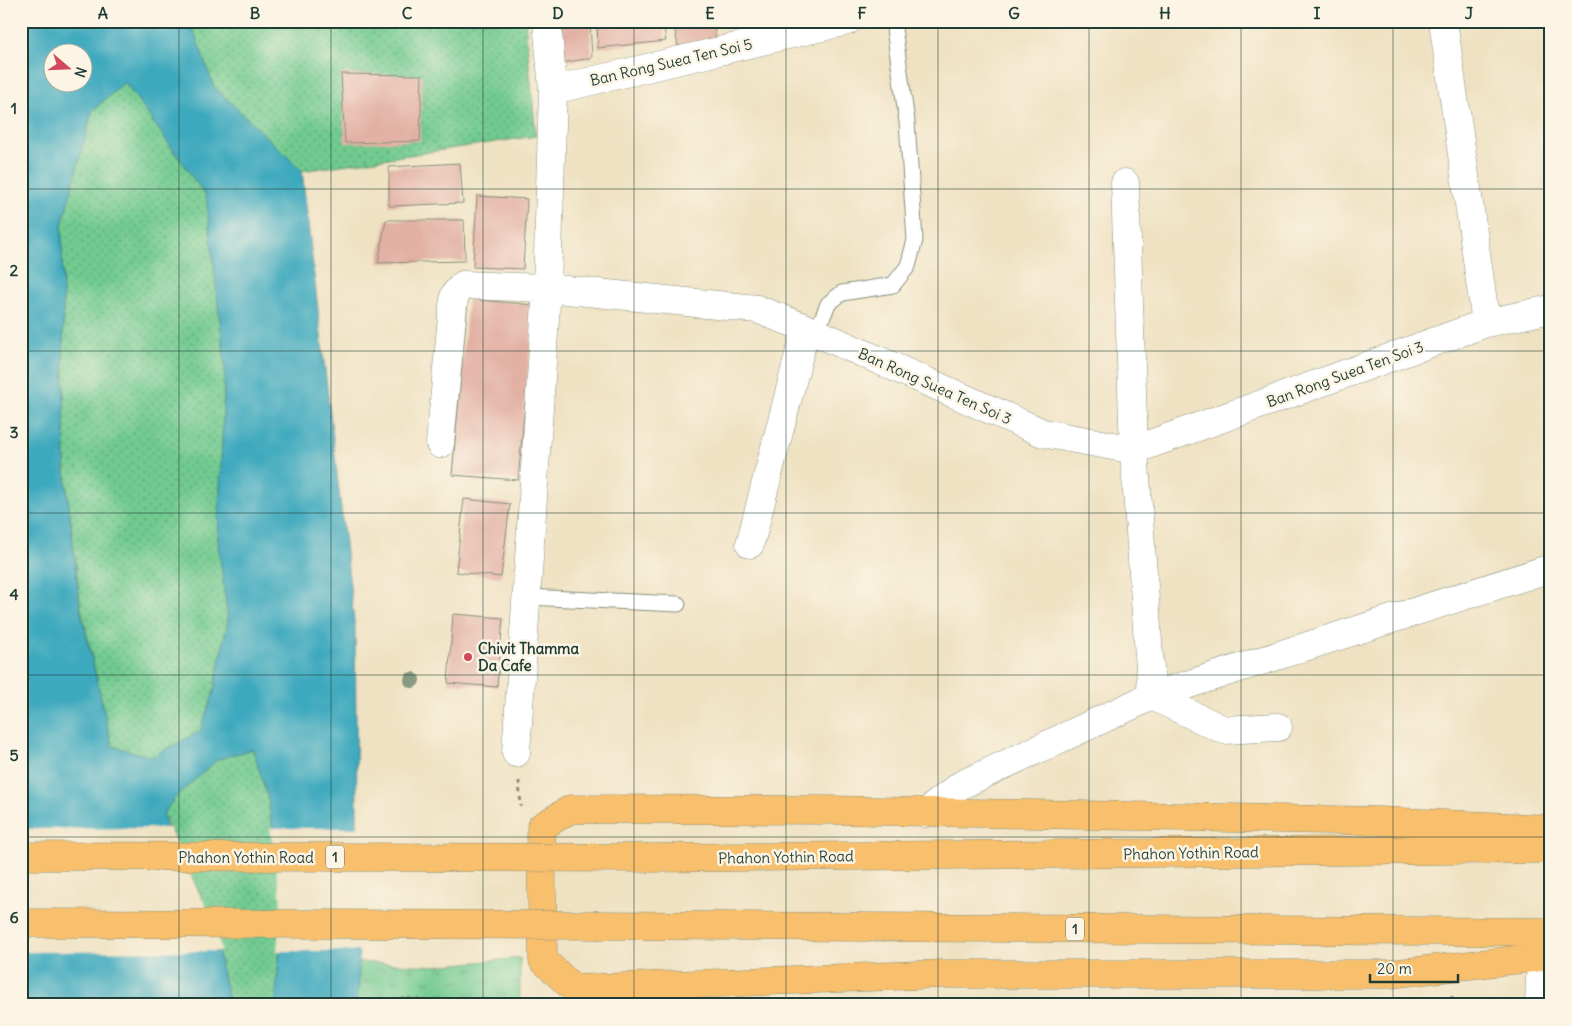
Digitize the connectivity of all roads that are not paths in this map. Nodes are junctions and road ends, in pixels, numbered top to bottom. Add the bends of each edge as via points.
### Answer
1 (547, 21) edge
2 (847, 21) edge
3 (893, 21) edge
4 (1443, 21) edge
5 (553, 90) junction
6 (1125, 183) dead end
7 (547, 288) junction
8 (1551, 309) edge
9 (1486, 324) junction
10 (811, 331) junction
11 (440, 444) dead end
12 (1134, 450) junction
13 (750, 544) dead end
14 (1551, 568) edge
15 (526, 597) junction
16 (678, 604) dead end
17 (1152, 696) junction
18 (1278, 727) dead end
19 (516, 753) road end
20 (925, 813) junction
21 (1551, 829) edge
22 (1551, 848) edge
23 (21, 856) edge
24 (21, 923) edge
25 (1548, 947) edge
26 (1539, 1005) edge

1 - 5 street
2 - 5 street, Ban Rong Suea Ten Soi 5
3 - 10 lane via 912,185 913,249 908,266 893,285 842,294 828,304
4 - 9 street
5 - 7 street
6 - 12 street
7 - 10 street, Ban Rong Suea Ten Soi 3 via 757,309
7 - 11 street, Ban Rong Suea Ten Soi 3 via 462,285 455,294
7 - 15 street
8 - 9 street, Ban Rong Suea Ten Soi 3
9 - 12 street, Ban Rong Suea Ten Soi 3
10 - 12 street, Ban Rong Suea Ten Soi 3 via 1043,433
10 - 13 street
12 - 17 street
14 - 17 street
15 - 16 lane
15 - 19 street
17 - 18 street via 1224,730
17 - 20 street via 961,785
20 - 21 main road via 1380,821
20 - 25 main road via 571,810 541,826 543,960 574,989 943,974 1390,974
22 - 23 main road, Phahon Yothin Road / 1, bridge via 648,858
24 - 25 main road, 1, bridge via 599,925
25 - 26 street

